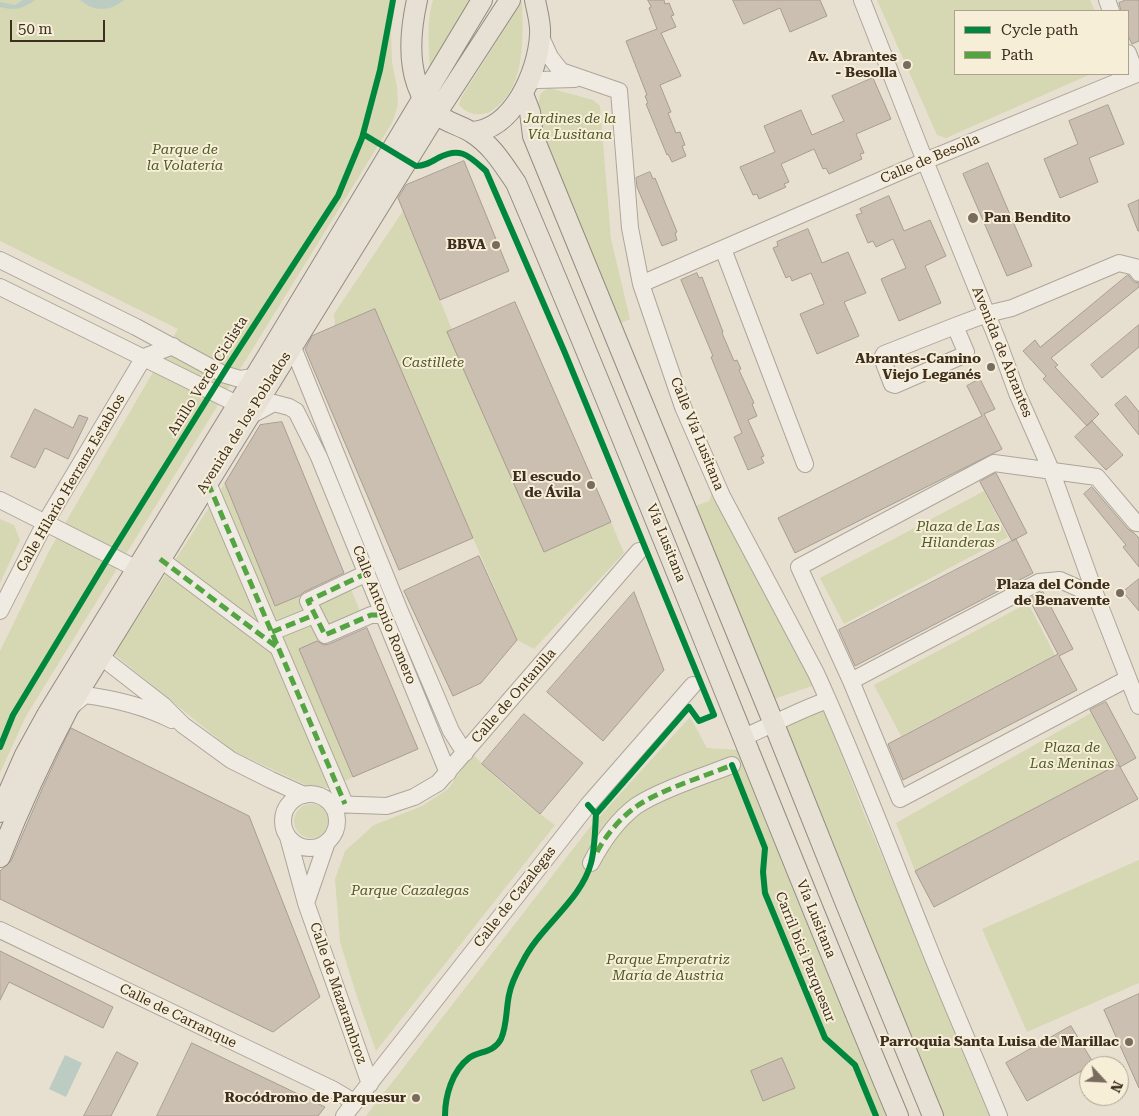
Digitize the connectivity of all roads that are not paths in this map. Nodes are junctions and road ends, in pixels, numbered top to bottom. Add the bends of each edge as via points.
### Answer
1 (417, 0) edge
2 (482, 0) edge
3 (510, 0) edge
4 (535, 0) edge
5 (862, 0) edge
6 (540, 35) junction
7 (1129, 55) edge
8 (1138, 73) edge
9 (584, 80) junction
10 (525, 88) junction
11 (422, 96) junction
12 (436, 114) junction
13 (471, 132) junction
14 (925, 161) junction
15 (723, 249) junction
16 (0, 260) edge
17 (1139, 273) edge
18 (641, 284) junction
19 (0, 287) edge
20 (987, 314) junction
21 (955, 326) junction
22 (292, 345) junction
23 (172, 346) junction
24 (144, 357) junction
25 (253, 378) junction
26 (315, 402) junction
27 (242, 410) junction
28 (296, 410) junction
29 (805, 464) dead end
30 (1051, 470) junction
31 (208, 483) junction
32 (0, 500) edge
33 (45, 523) junction
34 (1139, 523) edge
35 (638, 551) dead end
36 (160, 559) junction
37 (137, 569) junction
38 (367, 573) junction
39 (1096, 596) junction
40 (0, 611) edge
41 (383, 615) junction
42 (314, 616) junction
43 (272, 632) junction
44 (278, 648) junction
45 (94, 652) junction
46 (1127, 678) junction
47 (851, 681) junction
48 (693, 685) dead end
49 (828, 700) junction
50 (1139, 706) edge
51 (68, 709) junction
52 (774, 724) junction
53 (183, 725) junction
54 (744, 737) junction
55 (465, 753) junction
56 (732, 765) dead end
57 (448, 773) junction
58 (270, 780) junction
59 (304, 795) junction
60 (338, 804) junction
61 (368, 806) junction
62 (0, 812) edge
63 (284, 815) junction
64 (288, 837) junction
65 (330, 838) junction
66 (0, 857) edge
67 (591, 863) dead end
68 (306, 903) junction
69 (0, 930) edge
70 (370, 1084) junction
71 (354, 1102) junction
72 (344, 1116) edge
73 (898, 1116) edge
74 (933, 1116) edge
75 (999, 1116) edge

1 - 11 main road, Vía Lusitana via 410,50
2 - 11 main road, Avenida de los Poblados
3 - 12 main road, Avenida de los Poblados
4 - 6 main road
5 - 14 street, Avenida de Abrantes
6 - 9 street, Calle Vía Lusitana via 561,71
6 - 10 main road via 535,65
7 - 8 street
8 - 14 street, Calle de Besolla
9 - 10 street, Calle Vía Lusitana via 549,79
9 - 18 street, Calle Vía Lusitana via 618,92 630,228
10 - 13 main road via 500,121 488,129
10 - 52 main road via 533,136
11 - 12 main road, Vía Lusitana
11 - 25 main road, Avenida de los Poblados
12 - 13 main road, Vía Lusitana
12 - 22 main road, Avenida de los Poblados
13 - 54 main road, Vía Lusitana via 500,158 516,183
14 - 15 street, Calle de Besolla
14 - 20 street, Avenida de Abrantes
15 - 18 street, Calle de Besolla
15 - 29 street
16 - 23 street
17 - 20 street via 1135,267 1119,263 1012,308
18 - 49 street, Calle Vía Lusitana via 683,407 722,496
19 - 24 street
20 - 21 street
20 - 30 street, Avenida de Abrantes
21 - 21 street via 884,354 882,358 892,384 964,355 966,352
22 - 26 street, Calle Antonio Romero
22 - 27 main road, Avenida de los Poblados via 260,398
23 - 24 street
23 - 25 street via 230,377
24 - 27 street
24 - 33 street, Calle Hilario Herranz Establos
25 - 27 main road, Avenida de los Poblados
26 - 28 street
26 - 55 street, Calle Antonio Romero via 451,731
27 - 28 street via 274,404
27 - 31 main road, Avenida de los Poblados
27 - 37 main road, Avenida de los Poblados
28 - 38 street, Calle Antonio Romero
30 - 34 street via 1097,477
30 - 39 street, Avenida de Abrantes
30 - 47 street via 994,463 799,567
31 - 36 main road, Avenida de los Poblados
31 - 43 street
32 - 33 street
33 - 37 street
33 - 40 street, Calle Hilario Herranz Establos
35 - 55 street, Calle de Ontanilla
36 - 44 street
36 - 45 main road, Avenida de los Poblados
37 - 45 main road, Avenida de los Poblados
38 - 41 street, Calle Antonio Romero
38 - 42 street via 308,601
39 - 46 street, Avenida de Abrantes
39 - 47 street via 1060,580 1039,582
41 - 42 street via 371,615 325,635
41 - 57 street, Calle Antonio Romero
42 - 43 street
43 - 44 street
44 - 60 street
45 - 51 main road, Avenida de los Poblados
45 - 53 street via 163,705
45 - 62 main road, Avenida de los Poblados via 29,747
46 - 47 street via 900,799
46 - 50 street, Avenida de Abrantes
48 - 70 street, Calle de Cazalegas via 588,805
49 - 52 street
49 - 75 street
51 - 53 street via 86,695 156,712
51 - 66 main road, Avenida de los Poblados via 19,806
52 - 54 street
52 - 74 main road
53 - 58 street via 231,760
54 - 73 main road, Vía Lusitana
55 - 57 street, Calle de Ontanilla
56 - 67 street via 636,806 610,832
57 - 61 street, Calle de Ontanilla via 414,798 387,806
58 - 59 street
58 - 63 street
59 - 60 street via 319,796
59 - 63 street via 291,802
60 - 61 street, Calle de Ontanilla
60 - 65 street
61 - 65 street
63 - 64 street
64 - 65 street via 295,844 311,848
64 - 68 street, Calle de Mazarambroz
65 - 68 street
68 - 70 street, Calle de Mazarambroz
69 - 71 street, Calle de Carranque
70 - 71 street, Calle de Cazalegas
71 - 72 street, Calle de Cazalegas

